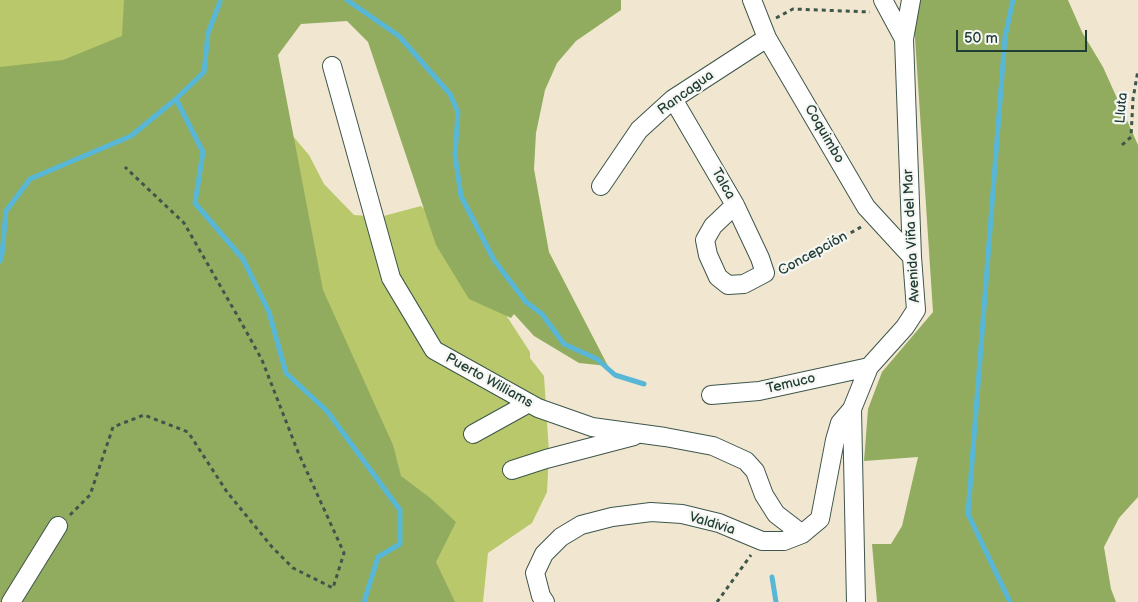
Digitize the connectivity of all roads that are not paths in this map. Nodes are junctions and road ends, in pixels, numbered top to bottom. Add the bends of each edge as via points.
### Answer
1 (752, 0) edge
2 (911, 0) edge
3 (887, 7) edge
4 (765, 32) junction
5 (904, 39) junction
6 (332, 66) dead end
7 (673, 99) junction
8 (602, 186) dead end
9 (735, 205) junction
10 (912, 257) junction
11 (764, 273) joint
12 (869, 367) junction
13 (711, 394) dead end
14 (528, 403) junction
15 (852, 409) junction
16 (473, 434) dead end
17 (642, 434) junction
18 (512, 470) dead end
19 (58, 526) road end
20 (802, 534) junction
21 (11, 602) edge
22 (545, 602) edge
23 (856, 602) edge

1 - 4 street, Coquimbo
2 - 5 street, Avenida Viña del Mar
3 - 5 street
4 - 7 street, Rancagua
4 - 10 street, Coquimbo via 866,207
5 - 10 street, Avenida Viña del Mar
6 - 14 street, Puerto Williams via 392,278 434,350
7 - 8 street, Rancagua via 639,130
7 - 9 street, Talca
9 - 11 street, Talca
9 - 11 street, Concepción via 713,226 706,240 708,255 718,277 728,285 744,284
10 - 12 street, Avenida Viña del Mar via 916,310 906,327
12 - 13 street, Temuco via 759,392
12 - 15 street, Avenida Viña del Mar
14 - 16 street
14 - 17 street, Puerto Williams via 592,427
15 - 20 street, Valdivia via 840,423 835,440 820,519
15 - 23 street, Avenida Viña del Mar
17 - 18 street
17 - 20 street, Puerto Williams via 713,446 746,461 755,471 776,514
19 - 21 street
20 - 22 street, Valdivia via 784,540 762,541 719,523 682,514 642,513 581,525 561,537 544,554 535,573

